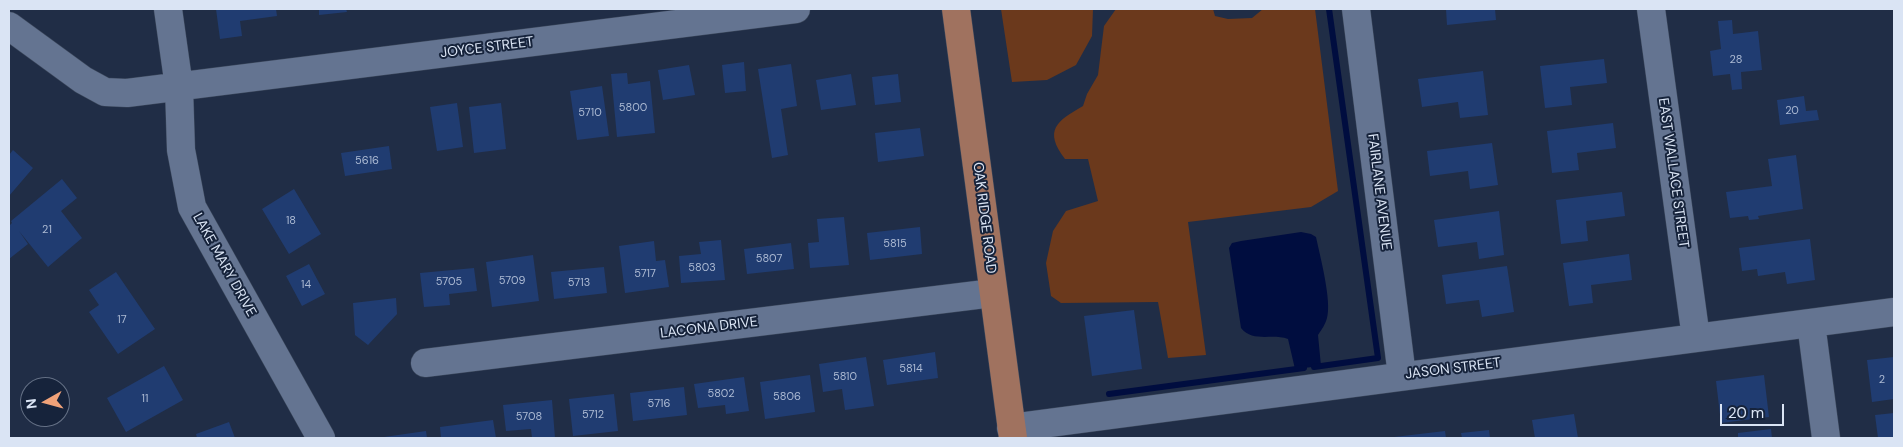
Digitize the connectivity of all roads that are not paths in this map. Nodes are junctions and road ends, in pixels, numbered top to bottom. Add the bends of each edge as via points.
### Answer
1 (168, 9) edge
2 (796, 9) edge
3 (956, 9) edge
4 (1356, 9) edge
5 (1651, 9) edge
6 (9, 26) edge
7 (179, 87) junction
8 (993, 293) junction
9 (1894, 312) edge
10 (1811, 323) junction
11 (1696, 338) junction
12 (425, 363) dead end
13 (1402, 376) junction
14 (1079, 429) edge
15 (1012, 433) edge
16 (321, 438) edge
17 (1826, 438) edge

1 - 7 street, LAKE MARY DRIVE
2 - 7 street, JOYCE STREET
3 - 8 main road, OAK RIDGE ROAD
4 - 13 street, FAIRLANE AVENUE
5 - 11 street, EAST WALLACE STREET
6 - 7 street via 83,80 105,92
7 - 16 street, LAKE MARY DRIVE via 181,150 192,207
8 - 12 street, LACONA DRIVE
8 - 15 main road, OAK RIDGE ROAD
9 - 10 street, JASON STREET
10 - 11 street, JASON STREET
10 - 17 street
11 - 13 street, JASON STREET
13 - 14 street, JASON STREET
14 - 15 street, JASON STREET

